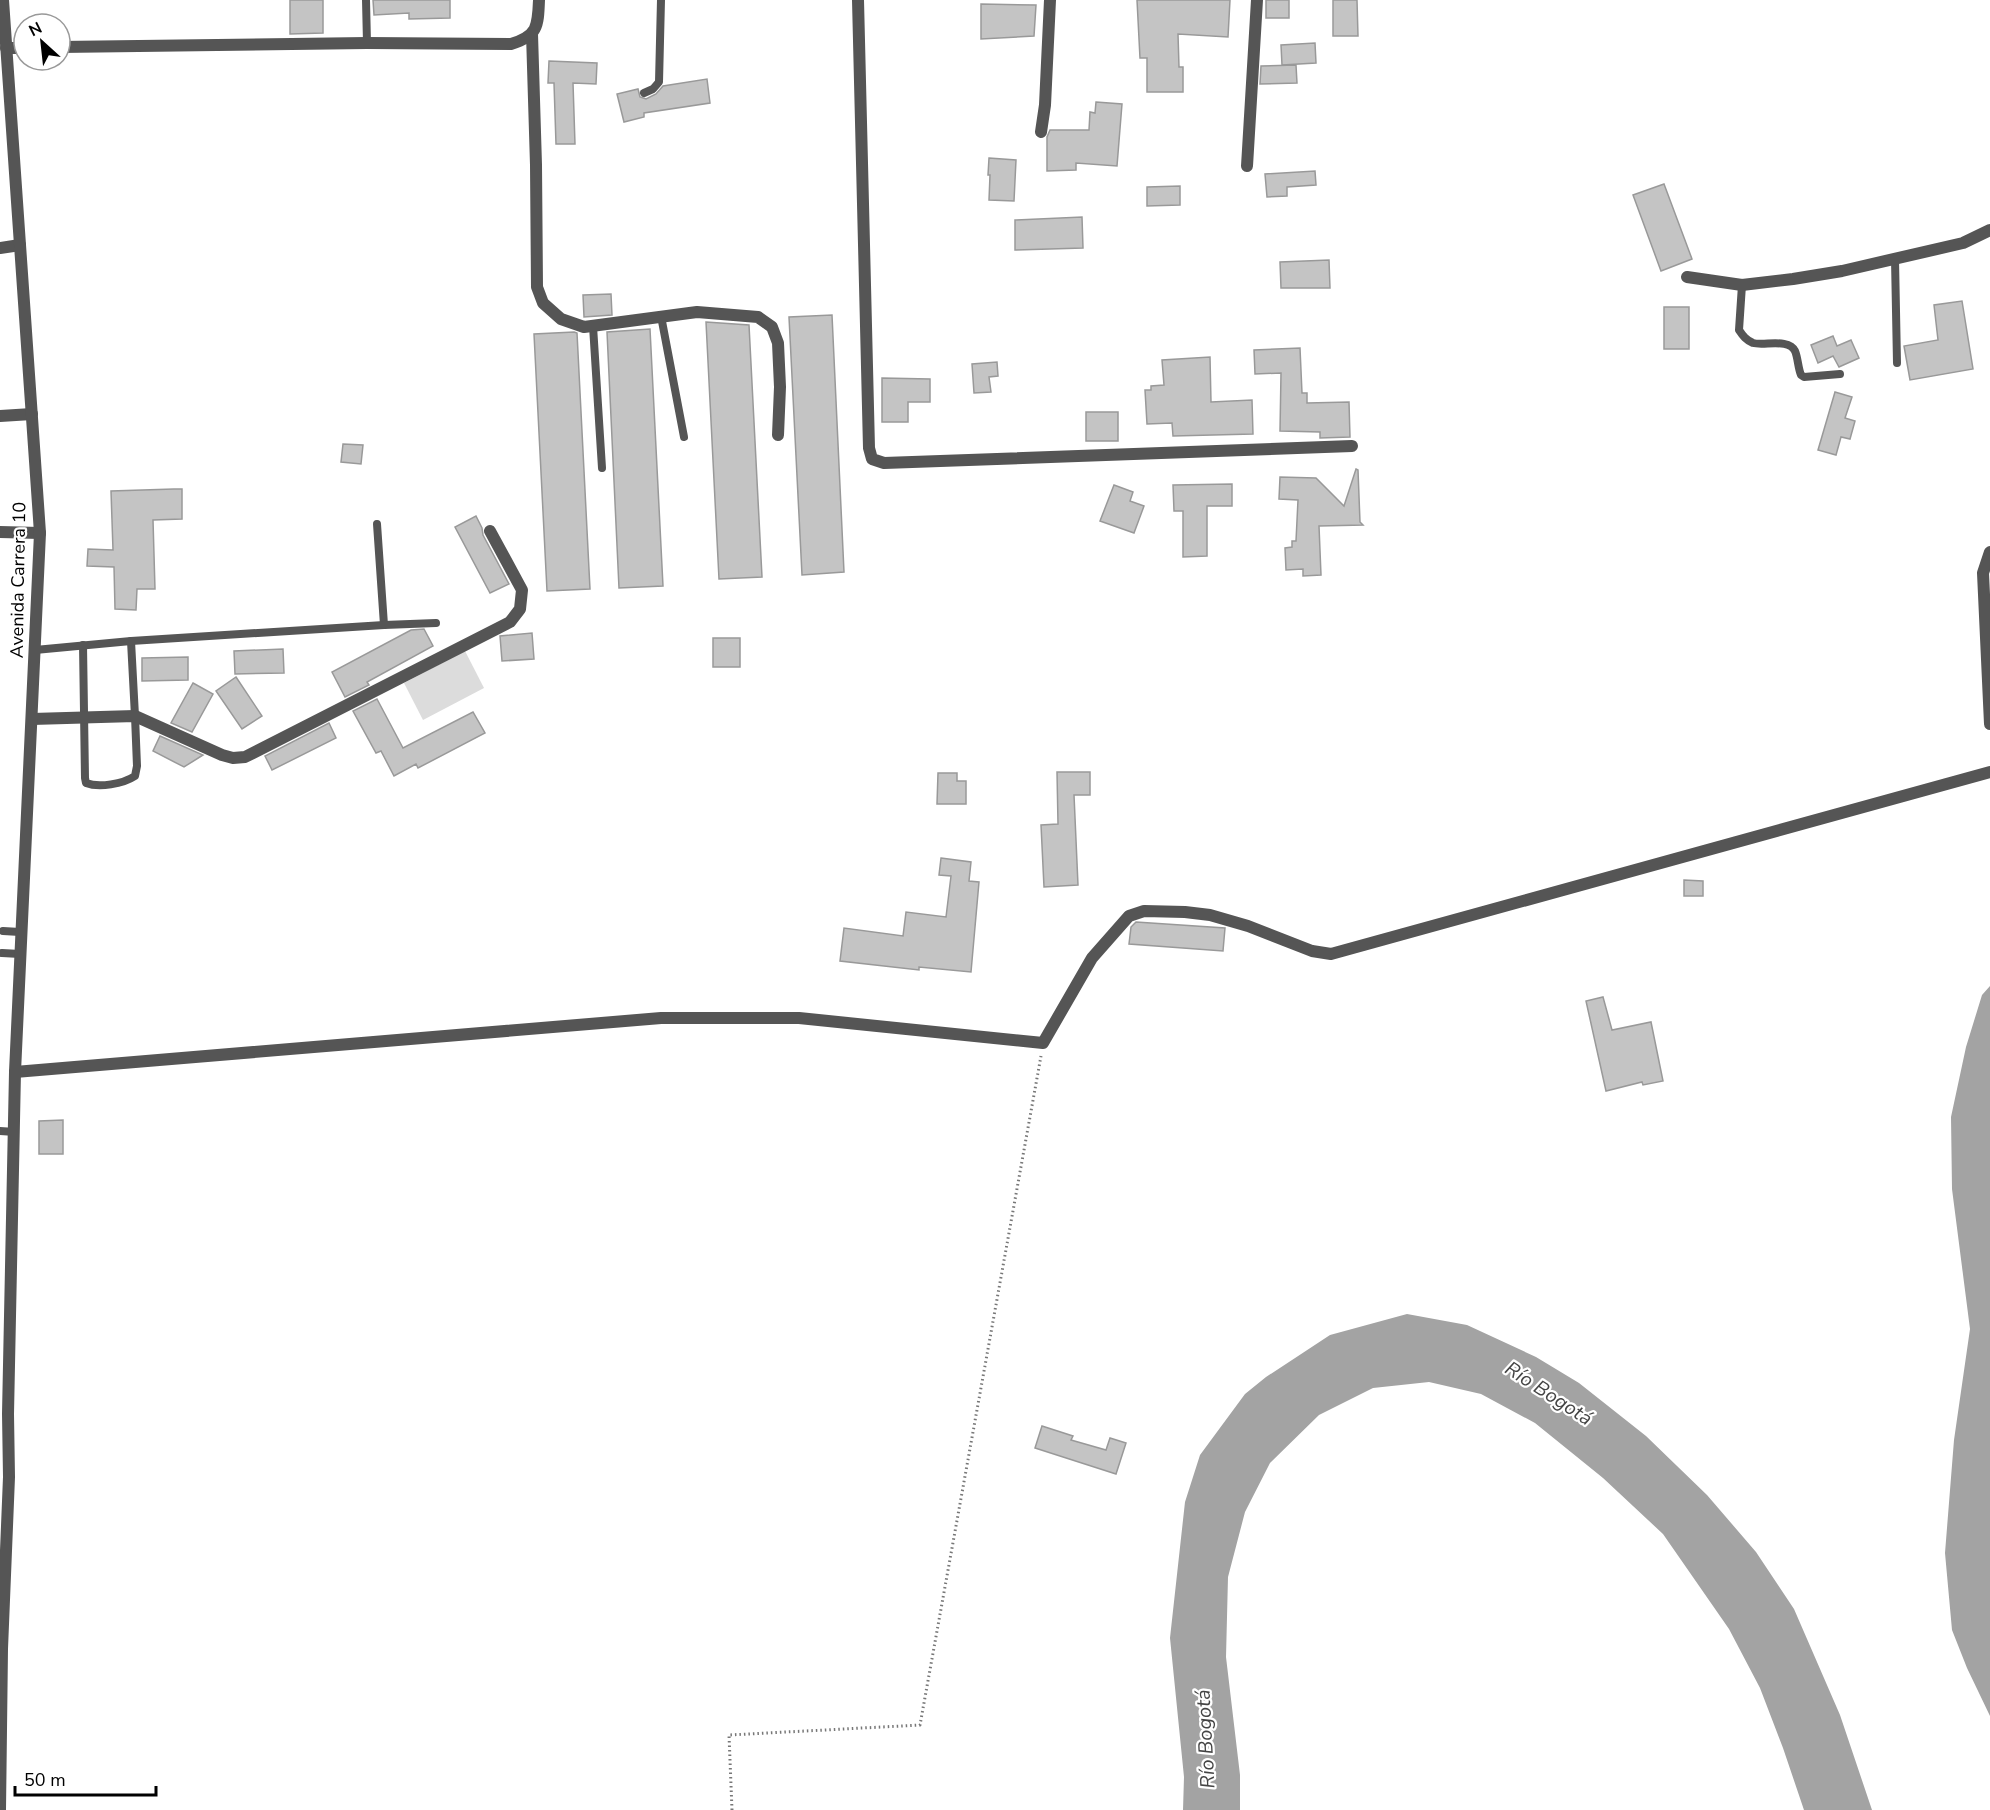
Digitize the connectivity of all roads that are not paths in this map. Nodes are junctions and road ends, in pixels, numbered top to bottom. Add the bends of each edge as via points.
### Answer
1 (3, 0) edge
2 (366, 0) edge
3 (539, 0) edge
4 (662, 0) edge
5 (858, 0) edge
6 (1050, 0) edge
7 (1257, 0) edge
8 (532, 34) junction
9 (367, 44) junction
10 (72, 47) edge
11 (6, 48) junction
12 (12, 48) edge
13 (644, 93) dead end
14 (1041, 132) dead end
15 (1247, 166) dead end
16 (1990, 230) edge
17 (20, 245) junction
18 (0, 248) edge
19 (1895, 259) junction
20 (1687, 277) dead end
21 (1742, 285) junction
22 (661, 316) junction
23 (593, 326) junction
24 (1897, 363) dead end
25 (1840, 374) dead end
26 (32, 414) junction
27 (0, 416) edge
28 (778, 435) dead end
29 (684, 437) dead end
30 (1352, 446) dead end
31 (602, 468) dead end
32 (378, 524) dead end
33 (490, 531) dead end
34 (0, 532) edge
35 (40, 533) junction
36 (1990, 552) edge
37 (436, 623) dead end
38 (384, 625) junction
39 (131, 641) junction
40 (83, 645) junction
41 (35, 650) junction
42 (135, 716) junction
43 (84, 717) junction
44 (32, 719) junction
45 (1990, 724) edge
46 (1990, 772) edge
47 (3, 931) dead end
48 (21, 932) junction
49 (2, 953) dead end
50 (20, 954) junction
51 (15, 1072) junction
52 (0, 1131) edge
53 (15, 1132) junction
54 (5, 1278) edge
55 (4, 1414) edge
56 (1, 1649) edge
57 (0, 1810) edge

1 - 11 street, Avenida Carrera 10
2 - 9 lane
3 - 8 street via 537,28
4 - 13 lane via 659,82
5 - 30 street via 872,459 884,463
6 - 14 street
7 - 15 street
8 - 9 street via 511,44
8 - 23 street via 537,287 543,303 561,319
9 - 10 street
11 - 12 street
11 - 17 street, Avenida Carrera 10
16 - 19 street via 1963,243
17 - 18 street
17 - 26 street, Avenida Carrera 10
19 - 21 street
19 - 24 lane
20 - 21 street
21 - 25 lane via 1739,330 1745,338 1755,344 1792,347 1804,377
22 - 23 street
22 - 28 street via 697,312 758,317 772,327 778,342
22 - 29 lane
23 - 31 lane
26 - 27 street
26 - 35 street, Avenida Carrera 10
32 - 38 lane
33 - 42 street via 522,590 520,609 510,622 245,757 222,755
34 - 35 street
35 - 41 street, Avenida Carrera 10
36 - 45 street via 1983,573
37 - 38 lane
38 - 39 lane
39 - 40 lane
39 - 42 lane
40 - 41 lane
40 - 43 lane
41 - 44 street, Avenida Carrera 10
42 - 43 street
42 - 43 lane via 135,776 127,781 92,785 85,778
43 - 44 street
44 - 48 street, Avenida Carrera 10
46 - 51 street via 1331,954 1210,915 1144,911 1129,916 1092,958 1043,1043 799,1018 661,1018
47 - 48 lane
48 - 50 street, Avenida Carrera 10
49 - 50 lane
50 - 51 street, Avenida Carrera 10
51 - 53 street, Avenida Carrera 10
52 - 53 lane
53 - 54 street, Avenida Carrera 10
54 - 55 street, Avenida Carrera 10
55 - 56 street, Avenida Carrera 10 via 9,1477
56 - 57 street, Avenida Carrera 10

